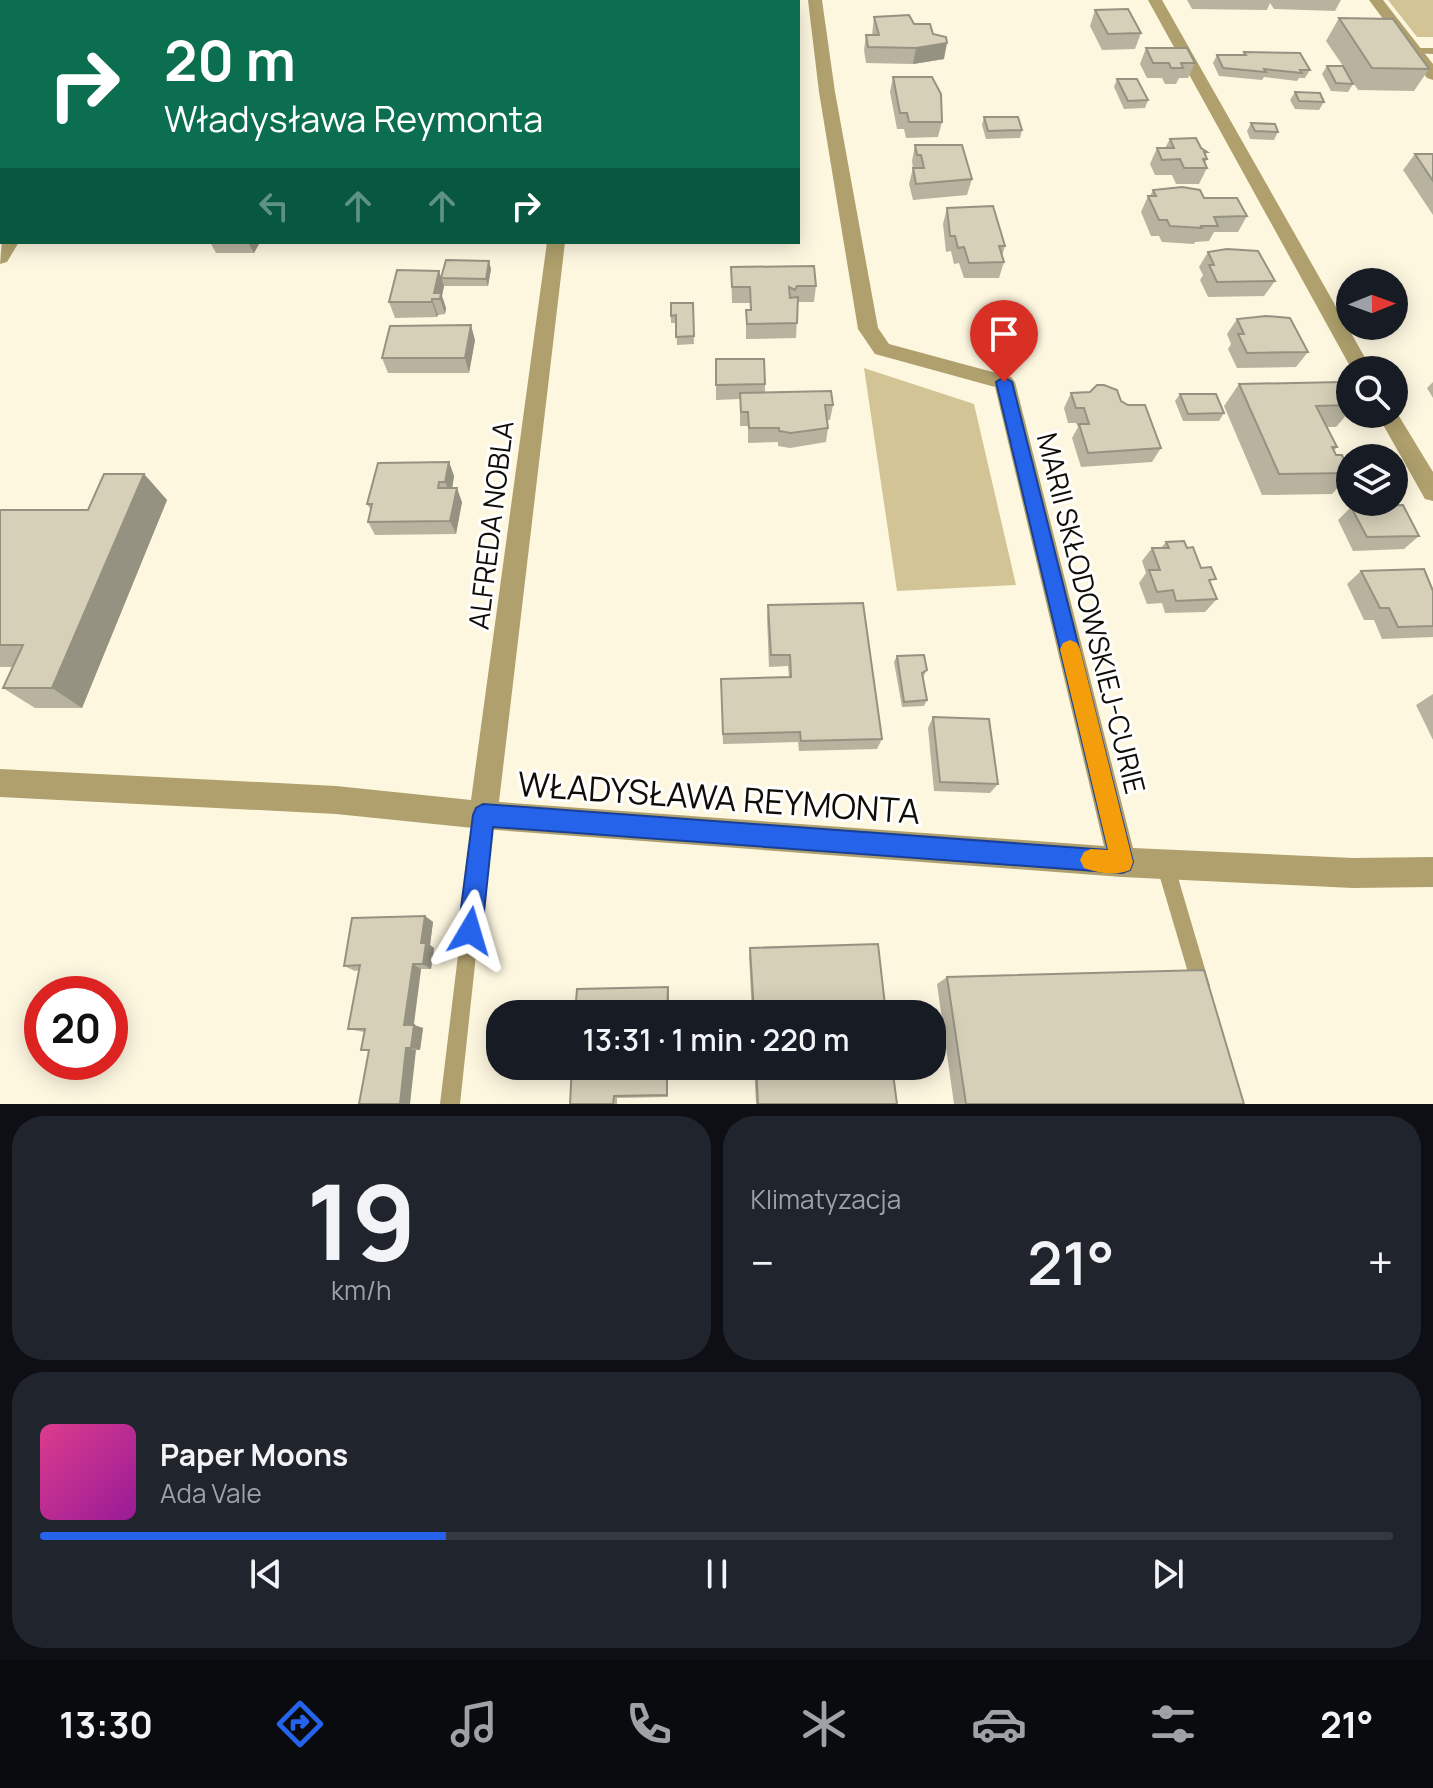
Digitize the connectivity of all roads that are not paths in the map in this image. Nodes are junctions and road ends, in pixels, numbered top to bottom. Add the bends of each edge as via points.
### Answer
1 (815, 0) edge
2 (1155, 0) edge
3 (1376, 0) edge
4 (1415, 51) junction
5 (1433, 51) edge
6 (1433, 75) edge
7 (556, 244) edge
8 (1354, 356) edge
9 (1396, 428) edge
10 (1433, 492) edge
11 (0, 783) edge
12 (483, 815) junction
13 (1122, 862) junction
14 (1165, 864) junction
15 (1433, 872) edge
16 (1205, 999) edge
17 (450, 1104) edge

1 - 13 street, MARII SKŁODOWSKIEJ-CURIE via 868,329 882,349 1004,382
2 - 8 street
3 - 4 street
4 - 5 lane
4 - 6 street
7 - 12 street, ALFREDA NOBLA
9 - 10 street
11 - 12 street, WŁADYSŁAWA REYMONTA via 336,800
12 - 13 street, WŁADYSŁAWA REYMONTA
12 - 17 lane
13 - 14 street, WŁADYSŁAWA REYMONTA
14 - 15 street, WŁADYSŁAWA REYMONTA
14 - 16 lane

